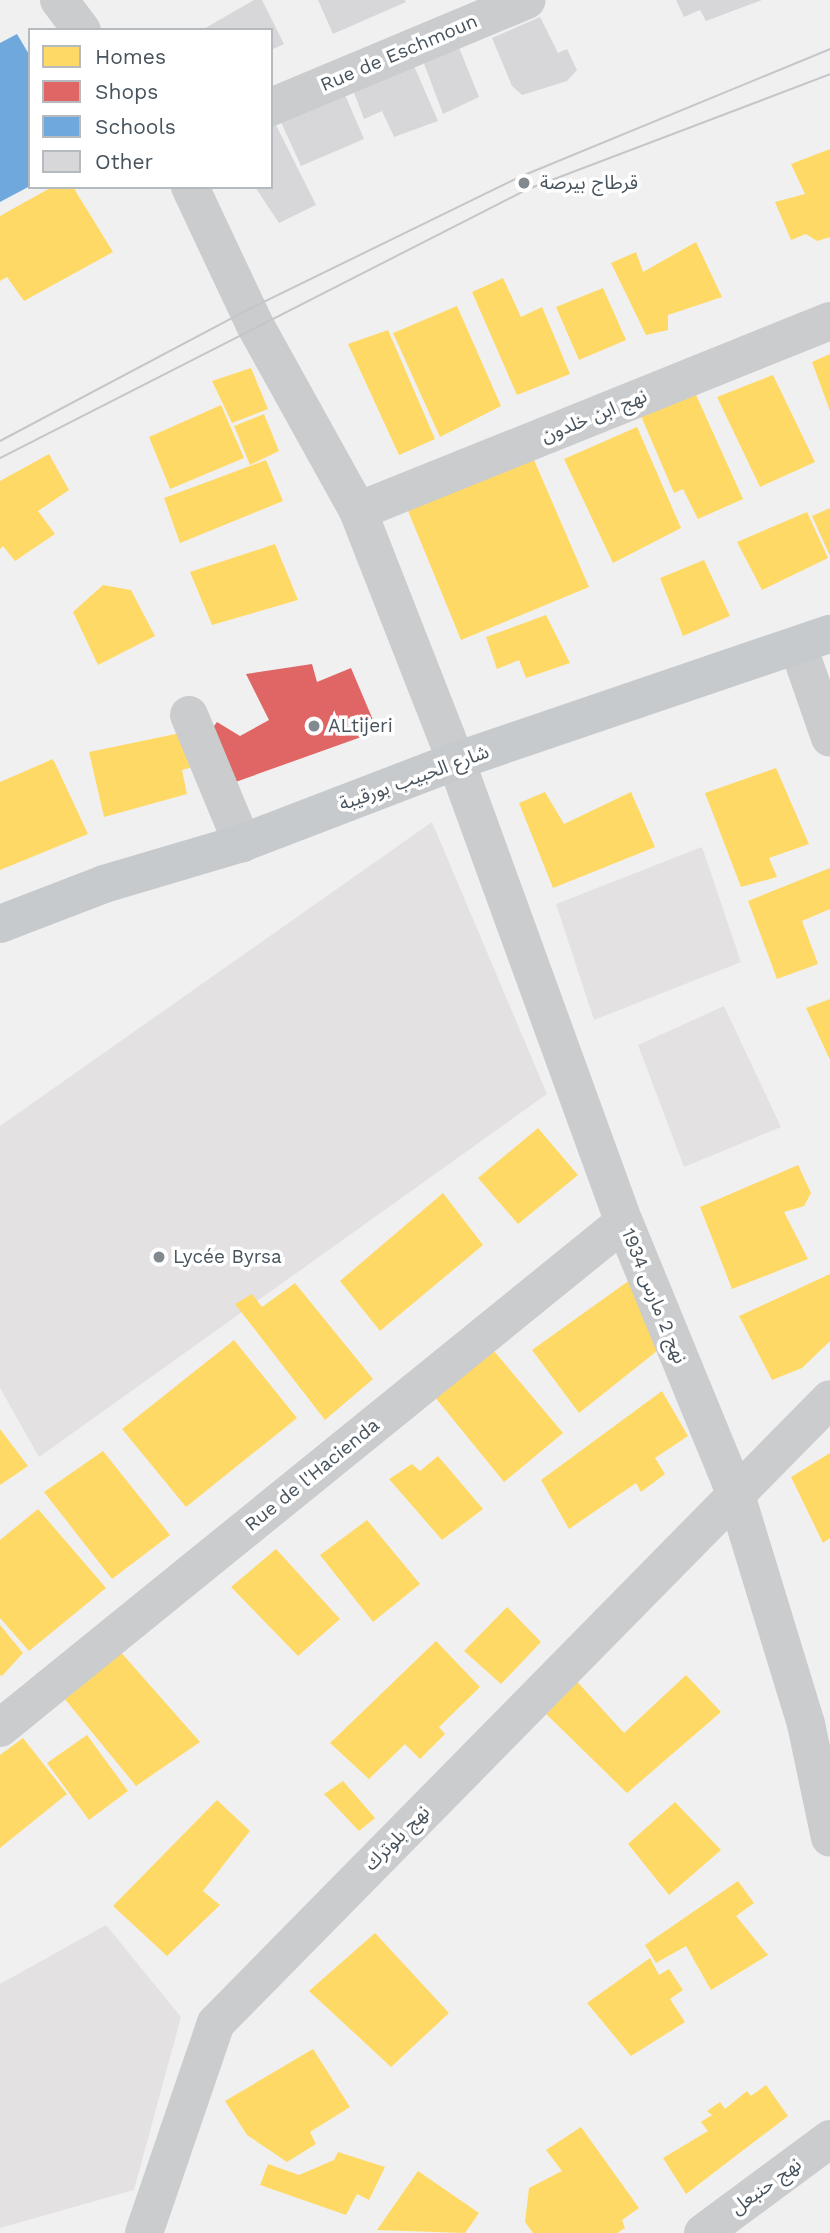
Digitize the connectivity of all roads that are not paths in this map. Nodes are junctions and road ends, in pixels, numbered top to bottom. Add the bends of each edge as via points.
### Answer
1 (59, 0) edge
2 (527, 0) edge
3 (80, 28) edge
4 (273, 106) edge
5 (191, 189) edge
6 (830, 321) edge
7 (358, 511) junction
8 (814, 640) edge
9 (189, 715) dead end
10 (830, 738) edge
11 (456, 761) junction
12 (242, 843) junction
13 (0, 924) edge
14 (624, 1222) junction
15 (830, 1399) edge
16 (736, 1495) junction
17 (0, 1728) edge
18 (830, 1838) edge
19 (830, 2139) edge
20 (141, 2232) edge
21 (703, 2233) edge

1 - 3 street
2 - 4 street, Rue de Eschmoun
5 - 7 street, نهج 2 مارس 1934 via 247,310
6 - 7 street, نهج ابن خلدون
7 - 11 street, نهج 2 مارس 1934
8 - 10 street
8 - 11 main road, شارع الحبيب بورقيبة
9 - 12 street
11 - 12 main road, شارع الحبيب بورقيبة
11 - 14 street, نهج 2 مارس 1934
12 - 13 main road, شارع الحبيب بورقيبة via 104,884
14 - 16 street, نهج 2 مارس 1934
14 - 17 street, Rue de l'Hacienda
15 - 16 street, نهج بلوترك
16 - 18 street, نهج 2 مارس 1934 via 806,1724
16 - 20 street, نهج بلوترك via 216,2023
19 - 21 street, نهج حنبعل

